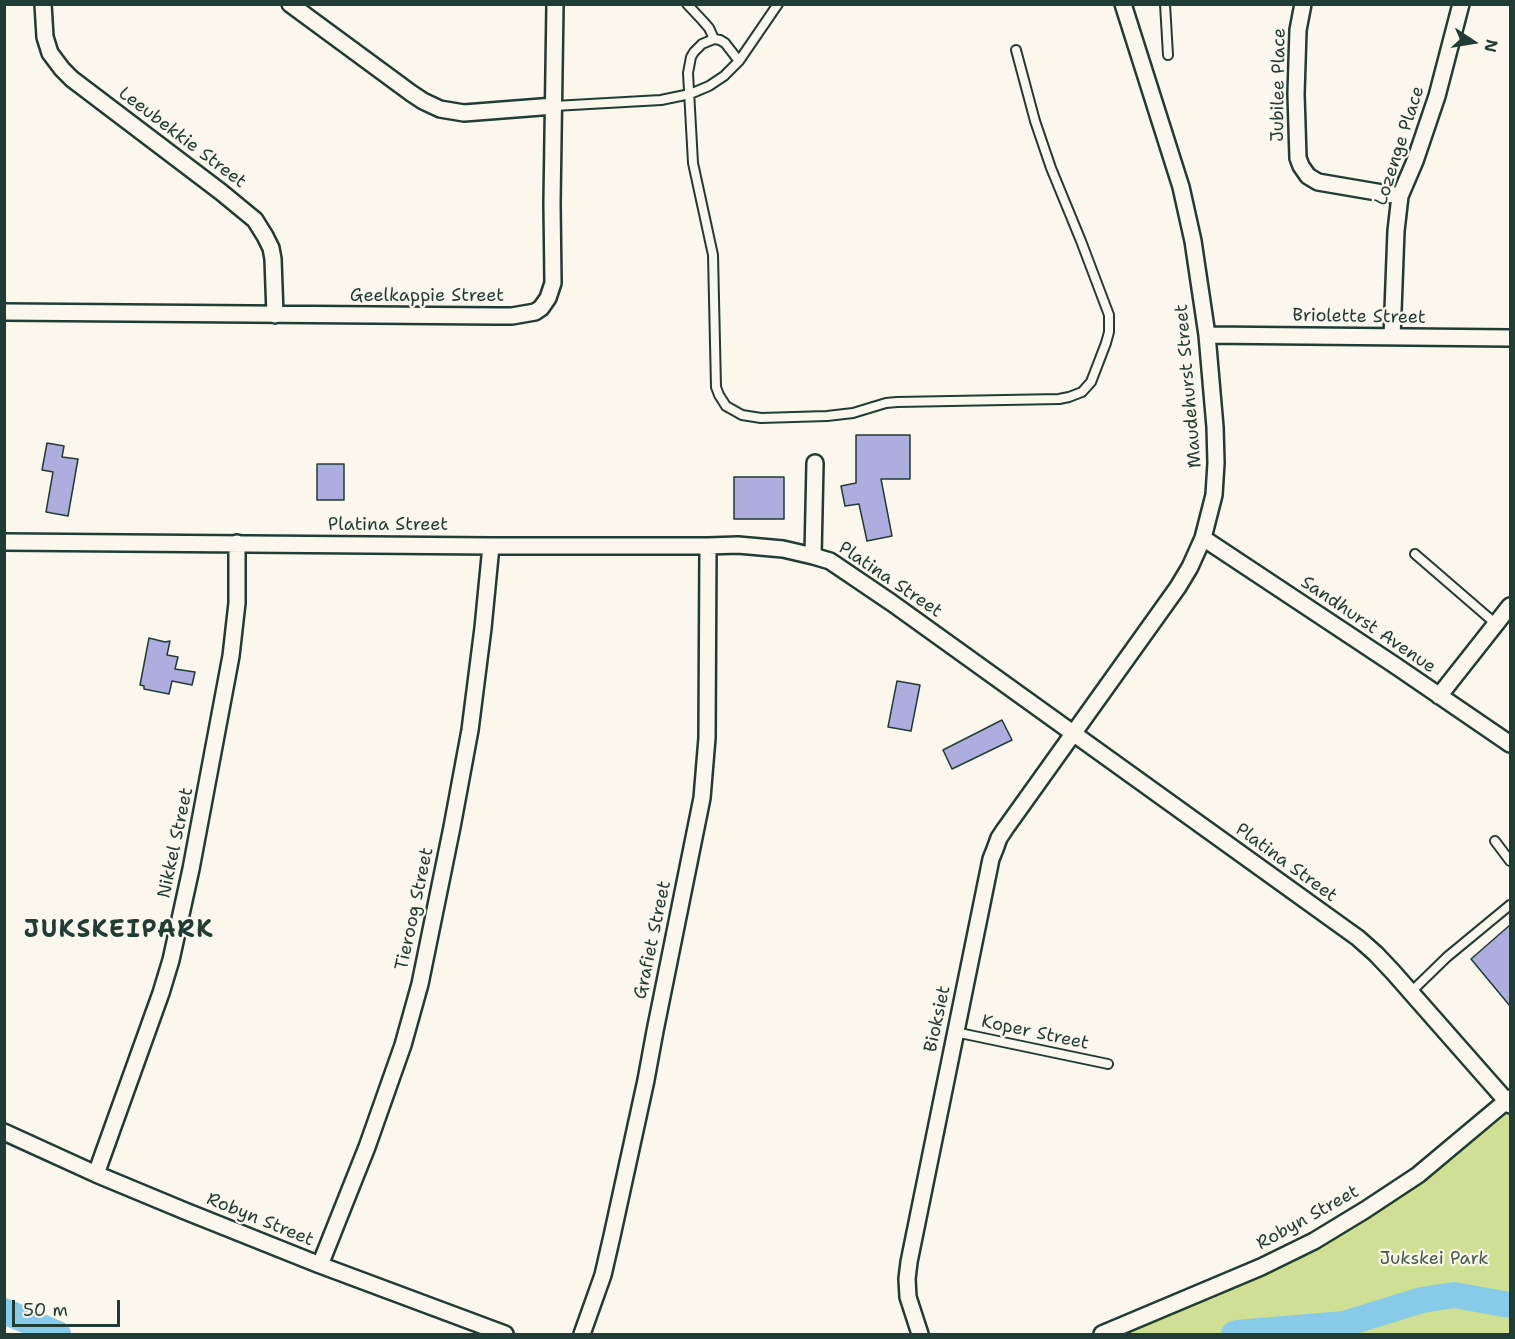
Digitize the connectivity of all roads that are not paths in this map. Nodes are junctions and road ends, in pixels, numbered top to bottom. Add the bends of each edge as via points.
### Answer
1 (43, 4) edge
2 (290, 4) edge
3 (555, 4) edge
4 (687, 4) edge
5 (778, 4) edge
6 (1123, 4) edge
7 (1165, 4) edge
8 (1303, 4) edge
9 (1461, 4) edge
10 (714, 39) junction
11 (1016, 50) dead end
12 (1168, 55) dead end
13 (739, 61) junction
14 (690, 94) junction
15 (554, 106) junction
16 (1400, 196) junction
17 (4, 312) edge
18 (274, 315) junction
19 (1207, 335) junction
20 (1392, 337) junction
21 (1510, 338) edge
22 (815, 463) dead end
23 (1203, 538) junction
24 (4, 542) edge
25 (237, 543) junction
26 (491, 546) junction
27 (708, 546) junction
28 (1415, 554) dead end
29 (813, 555) junction
30 (1510, 606) edge
31 (1496, 624) junction
32 (1439, 696) junction
33 (1073, 734) junction
34 (1510, 744) edge
35 (1495, 841) dead end
36 (1510, 861) edge
37 (1510, 905) edge
38 (1411, 992) junction
39 (956, 1032) junction
40 (1108, 1064) dead end
41 (1509, 1102) edge
42 (4, 1132) edge
43 (96, 1174) junction
44 (320, 1265) junction
45 (505, 1335) edge
46 (582, 1335) edge
47 (920, 1335) edge
48 (1102, 1335) edge

1 - 18 street, Leeubekkie Street via 45,37 50,53 62,69 259,225 273,259
2 - 15 street via 411,93 440,109 464,112
3 - 15 street, Geelkappie Street
4 - 10 lane
5 - 13 lane
6 - 19 street, Maudehurst Street via 1181,188
7 - 12 lane
8 - 16 street, Jubilee Place via 1296,94 1301,166 1318,182
9 - 16 street, Lozenge Place via 1437,96
10 - 13 lane via 725,43
10 - 14 lane via 702,44 691,57
11 - 14 lane via 1051,168 1109,321 1106,343 1091,382 1069,398 897,402 842,415 761,418 742,415 726,406 716,387 713,255 693,163
13 - 14 lane via 710,86
14 - 15 lane via 661,100
15 - 18 street, Geelkappie Street via 553,283 541,308 504,316
16 - 20 street, Lozenge Place via 1395,231
17 - 18 street, Geelkappie Street
19 - 20 street, Briolette Street
19 - 23 street, Maudehurst Street via 1216,463 1214,495
20 - 21 street, Briolette Street
22 - 29 street
23 - 32 street, Sandhurst Avenue
23 - 33 street, Maudehurst Street via 1178,587
24 - 25 street, Platina Street
25 - 26 street, Platina Street
25 - 43 street, Nikkel Street via 237,603 231,656 171,960
26 - 27 street, Platina Street
26 - 44 street, Tieroog Street via 473,712 420,984 400,1055
27 - 29 street, Platina Street via 738,545
27 - 46 street, Grafiet Street via 707,738 702,798 612,1236
28 - 31 lane
29 - 33 street, Platina Street via 830,561 892,603
30 - 31 street
31 - 32 street
32 - 34 street, Sandhurst Avenue
33 - 38 street, Platina Street via 1358,938
33 - 39 street, Bioksiet via 994,849
35 - 36 lane
37 - 38 lane
38 - 41 street, Platina Street
39 - 40 lane, Koper Street
39 - 47 street, Bioksiet via 909,1262 908,1297
41 - 48 street, Robyn Street via 1418,1174 1314,1241
42 - 43 street, Robyn Street
43 - 44 street, Robyn Street
44 - 45 street, Robyn Street

